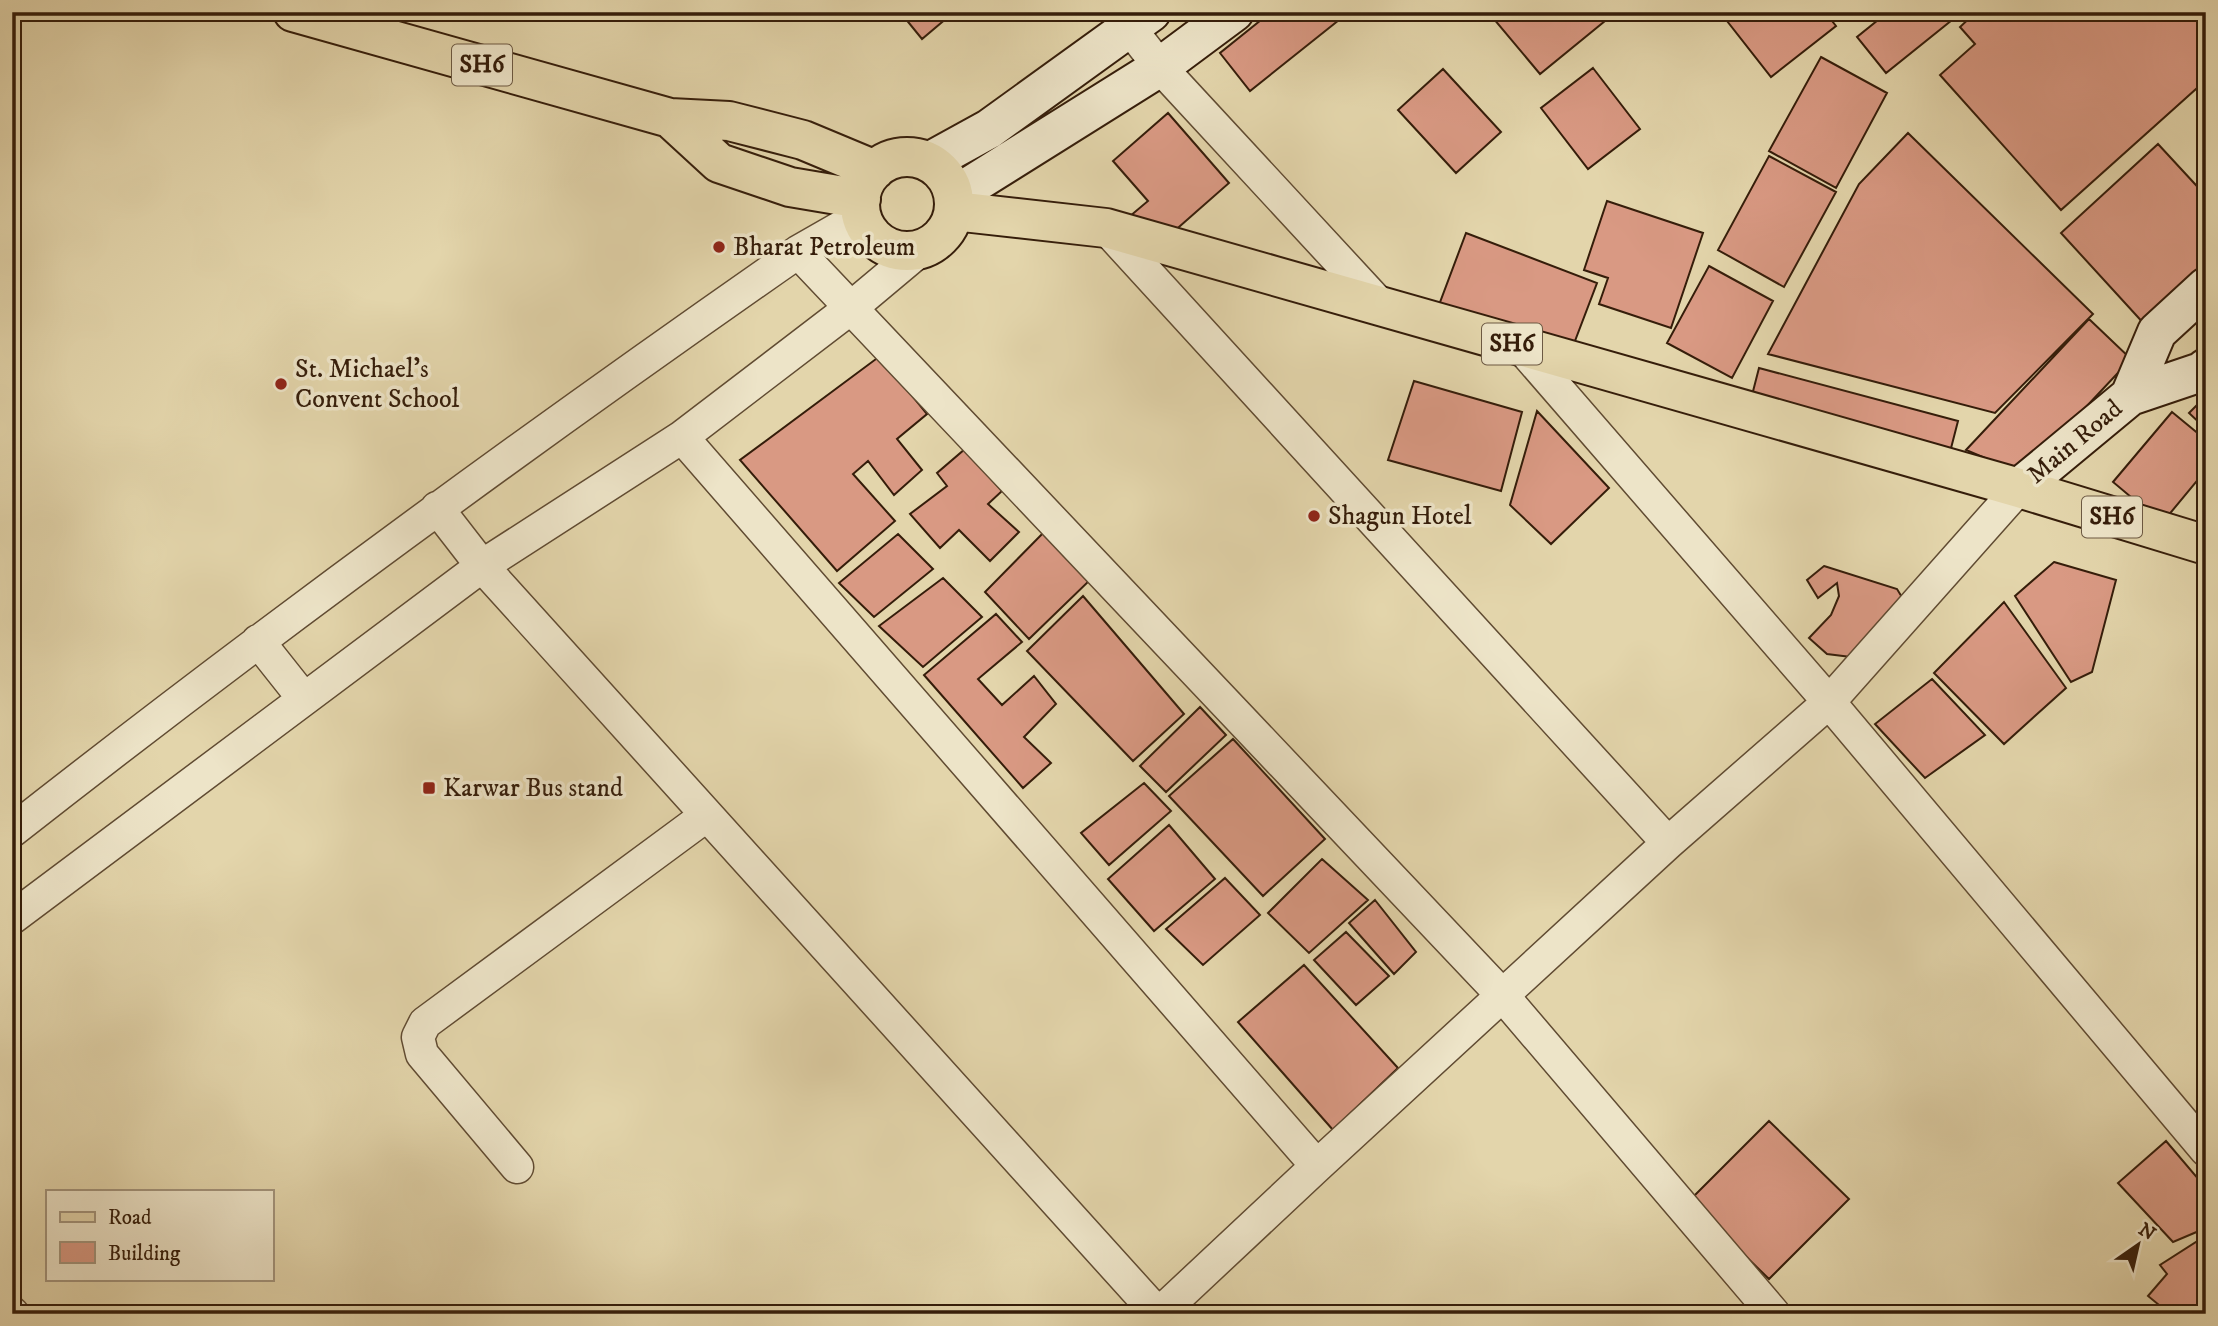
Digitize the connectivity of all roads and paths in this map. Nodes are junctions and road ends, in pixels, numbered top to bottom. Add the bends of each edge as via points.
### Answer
1 (293, 12) edge
2 (1234, 12) edge
3 (1126, 16) edge
4 (1160, 67) junction
5 (929, 162) junction
6 (866, 195) junction
7 (954, 203) junction
8 (1106, 228) junction
9 (920, 250) junction
10 (798, 251) junction
11 (2206, 287) edge
12 (852, 307) junction
13 (1382, 307) junction
14 (1521, 347) junction
15 (2206, 368) edge
16 (2130, 397) junction
17 (682, 437) junction
18 (2019, 488) junction
19 (437, 508) junction
20 (2206, 545) edge
21 (482, 566) junction
22 (258, 641) junction
23 (304, 699) junction
24 (1829, 702) junction
25 (707, 815) junction
26 (12, 831) edge
27 (1668, 844) junction
28 (12, 918) edge
29 (1503, 996) junction
30 (2206, 1150) edge
31 (1317, 1166) junction
32 (517, 1167) dead end
33 (1158, 1314) edge
34 (1774, 1314) edge

1 - 6 main road, SH6 via 670,118 729,121 803,140
2 - 4 street
3 - 4 street
3 - 5 street via 989,129
4 - 7 street
4 - 13 street
5 - 6 main road via 901,158 886,162
5 - 7 main road via 949,182
6 - 9 main road via 867,230 877,241 905,251
6 - 10 street
7 - 8 main road, SH6 via 1002,218
7 - 9 main road via 951,224 943,236
8 - 13 main road, SH6
8 - 27 street
9 - 12 street
10 - 12 street
10 - 19 street
11 - 16 street, Main Road via 2157,332
12 - 17 street
12 - 29 street
13 - 14 main road, SH6
14 - 18 main road, SH6
14 - 24 street
15 - 16 street, Main Road
16 - 18 street, Main Road
17 - 21 street
17 - 31 street
18 - 20 main road, SH6
18 - 24 street
19 - 21 street
19 - 22 street
21 - 23 street
21 - 25 street
22 - 23 street
22 - 26 street
23 - 28 street
24 - 27 street
24 - 30 street
25 - 32 street via 425,1023 418,1037 422,1054
25 - 33 street
27 - 29 street
29 - 31 street
29 - 34 street
31 - 33 street

